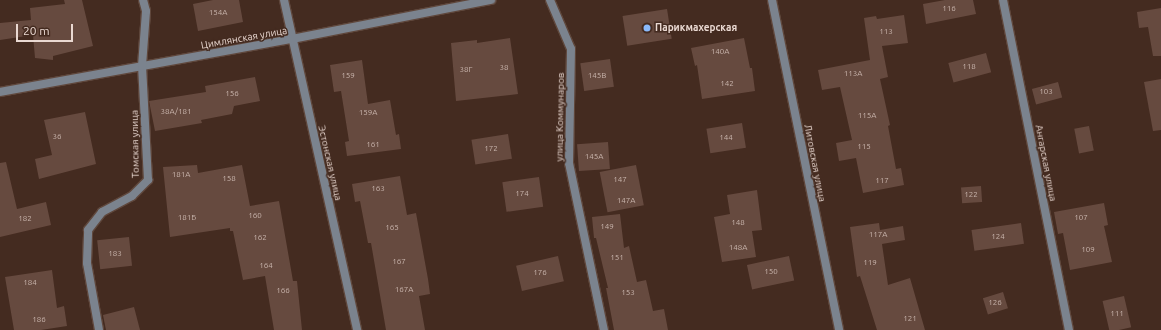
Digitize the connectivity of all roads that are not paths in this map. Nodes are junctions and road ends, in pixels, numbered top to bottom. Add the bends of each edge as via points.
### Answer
1 (143, 0) edge
2 (284, 0) edge
3 (490, 0) edge
4 (550, 0) edge
5 (772, 0) edge
6 (1003, 0) edge
7 (292, 39) junction
8 (142, 66) junction
9 (0, 92) edge
10 (99, 330) edge
11 (357, 330) edge
12 (604, 330) edge
13 (839, 330) edge
14 (1069, 330) edge

1 - 8 street, Томская улица via 146,11
2 - 7 street, Эстонская улица
3 - 7 street, Цимлянская улица
4 - 12 street, улица Коммунаров via 571,49 569,163
5 - 13 street, Литовская улица
6 - 14 street, Ангарская улица
7 - 8 street, Цимлянская улица
7 - 11 street, Эстонская улица
8 - 9 street, Цимлянская улица
8 - 10 street, Томская улица via 148,180 132,196 102,212 88,230 87,263

